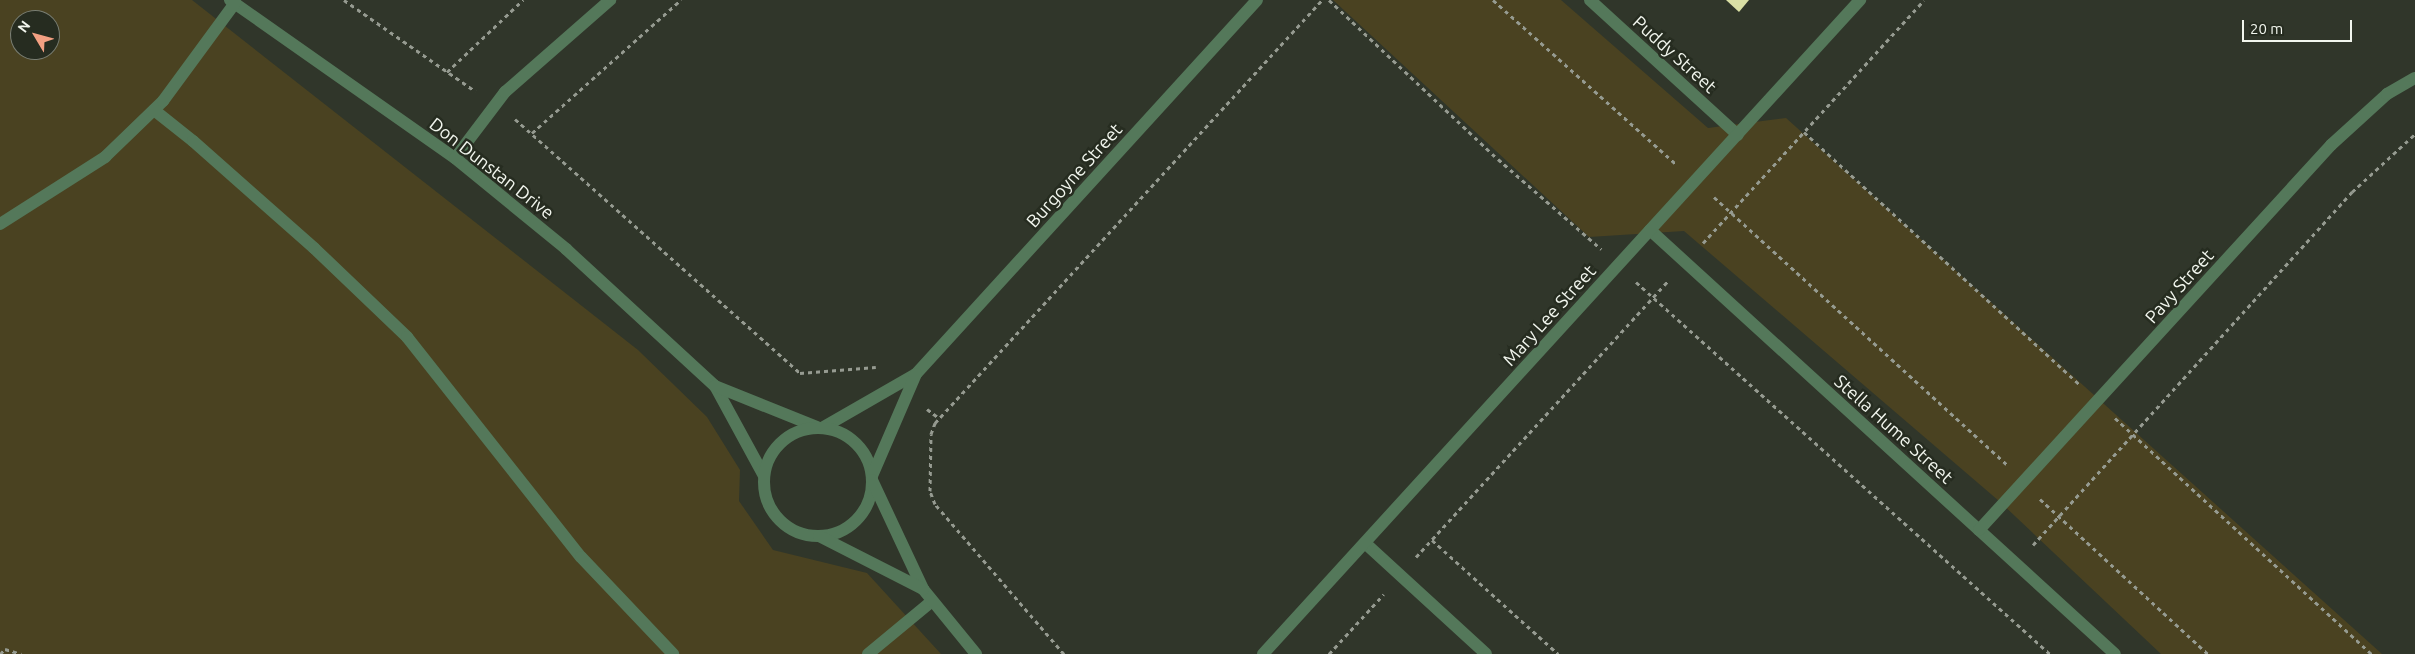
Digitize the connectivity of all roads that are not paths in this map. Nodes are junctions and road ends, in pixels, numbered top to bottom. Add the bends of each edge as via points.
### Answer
1 (610, 0) edge
2 (1257, 0) edge
3 (1590, 0) edge
4 (1860, 0) edge
5 (232, 2) edge
6 (2415, 78) edge
7 (154, 110) junction
8 (1738, 135) junction
9 (455, 158) junction
10 (0, 224) edge
11 (1650, 230) junction
12 (916, 374) junction
13 (715, 386) junction
14 (820, 427) junction
15 (764, 476) junction
16 (872, 478) junction
17 (1979, 530) junction
18 (819, 536) junction
19 (1364, 543) junction
20 (923, 590) junction
21 (932, 601) junction
22 (673, 654) edge
23 (868, 654) edge
24 (976, 654) edge
25 (1263, 654) edge
26 (1486, 654) edge
27 (2115, 654) edge

1 - 9 street via 505,92
2 - 12 street, Burgoyne Street
3 - 8 street, Puddy Street
4 - 8 street, Mary Lee Street
5 - 7 street
5 - 9 street, Don Dunstan Drive
6 - 17 street, Pavy Street via 2387,94 2331,145
7 - 10 street via 105,157
7 - 22 street via 314,248 407,337 581,557
8 - 11 street, Mary Lee Street
9 - 13 street, Don Dunstan Drive via 566,249
11 - 17 street, Stella Hume Street
11 - 19 street, Mary Lee Street
12 - 14 street, Burgoyne Street
12 - 16 street, Burgoyne Street
13 - 14 street, Don Dunstan Drive
13 - 15 street, Don Dunstan Drive
14 - 15 street via 803,429 789,436 768,460
14 - 16 street via 850,438 864,455
15 - 18 street via 769,506 778,518 790,528
16 - 18 street via 862,512 851,525 836,533
16 - 20 street
17 - 27 street, Stella Hume Street
18 - 20 street
19 - 25 street, Mary Lee Street
19 - 26 street
20 - 21 street
21 - 23 street
21 - 24 street

